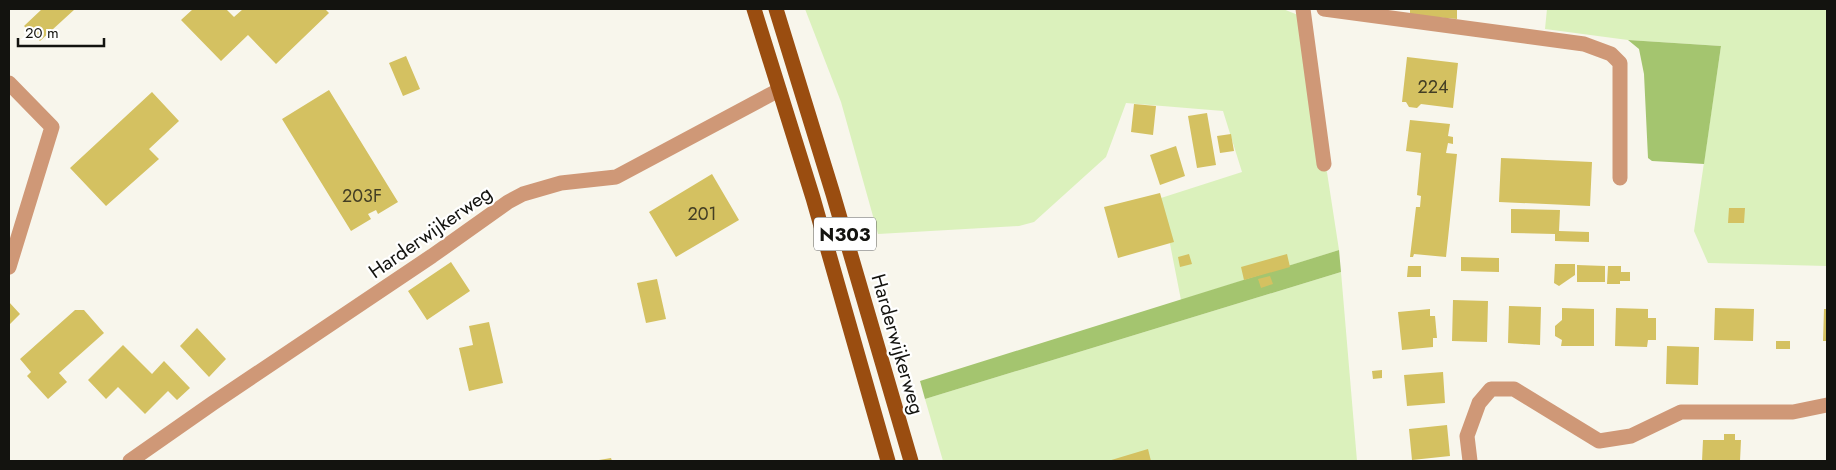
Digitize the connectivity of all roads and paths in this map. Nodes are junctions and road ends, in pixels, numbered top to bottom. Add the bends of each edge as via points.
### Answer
1 (754, 9) edge
2 (776, 9) edge
3 (1303, 9) edge
4 (1324, 9) edge
5 (9, 83) edge
6 (779, 90) junction
7 (1324, 164) dead end
8 (1620, 178) dead end
9 (9, 267) edge
10 (1827, 405) edge
11 (130, 461) edge
12 (888, 461) edge
13 (911, 461) edge
14 (1470, 461) edge

1 - 6 main road, Harderwijkerweg / N303
2 - 13 main road, Harderwijkerweg / N303 via 834,194
3 - 7 lane
4 - 8 lane via 1584,44 1611,54 1620,63
5 - 9 lane via 52,127
6 - 11 lane, Harderwijkerweg via 616,177 561,183 508,202
6 - 12 main road, Harderwijkerweg / N303
10 - 14 lane via 1792,412 1681,412 1631,436 1599,441 1514,388 1491,388 1479,403 1467,436

